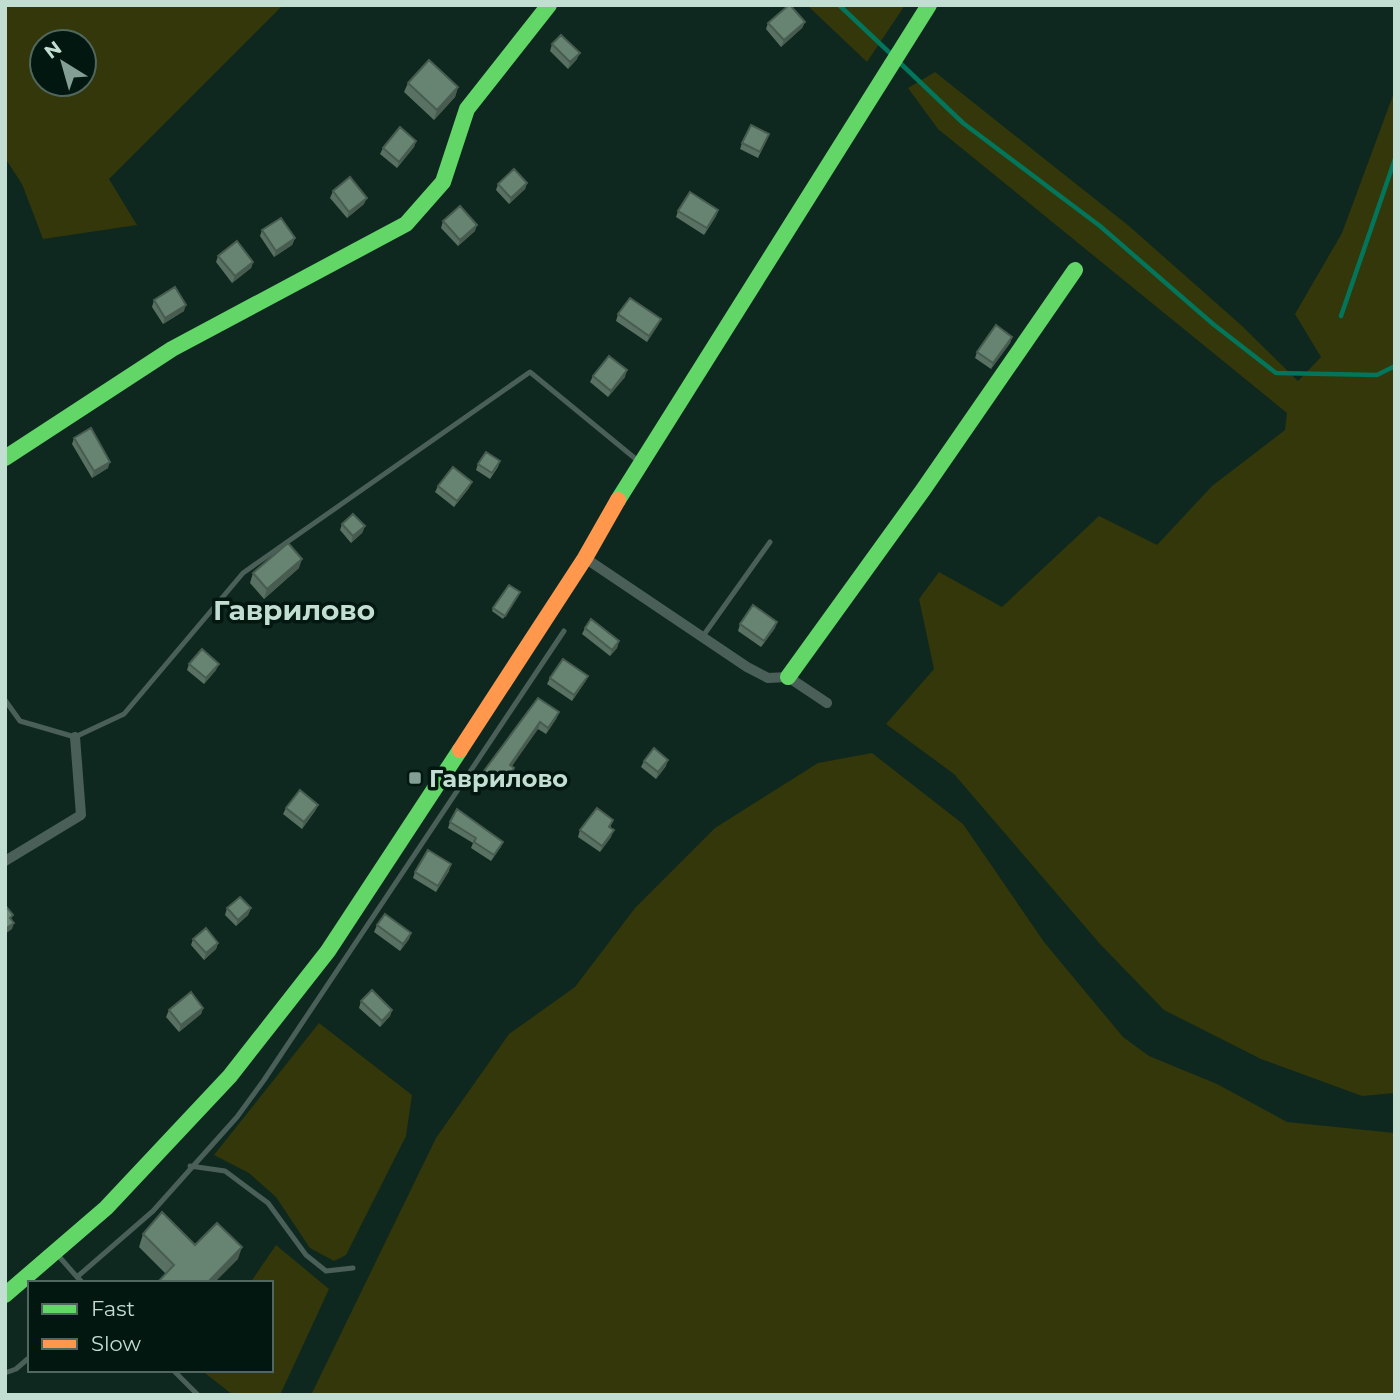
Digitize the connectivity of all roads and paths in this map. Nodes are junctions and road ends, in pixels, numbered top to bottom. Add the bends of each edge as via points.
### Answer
1 (549, 5) edge
2 (929, 5) edge
3 (1075, 270) dead end
4 (5, 458) edge
5 (640, 462) junction
6 (770, 542) dead end
7 (584, 558) junction
8 (564, 631) dead end
9 (703, 637) junction
10 (788, 677) junction
11 (5, 700) edge
12 (827, 703) dead end
13 (75, 737) junction
14 (5, 861) edge
15 (190, 1166) junction
16 (55, 1252) junction
17 (354, 1268) dead end
18 (77, 1277) junction
19 (81, 1281) edge
20 (5, 1295) edge
21 (28, 1359) edge
22 (175, 1372) edge
23 (5, 1373) edge
24 (198, 1395) edge

1 - 4 street via 467,109 443,181 406,224 172,349
2 - 5 street
3 - 10 street
5 - 7 street
5 - 13 lane via 530,372 243,573 124,714
6 - 9 lane
7 - 9 street
7 - 16 street via 328,951 230,1076 106,1208
8 - 15 lane via 264,1080 237,1117
9 - 10 street via 768,678
10 - 12 street
11 - 13 lane via 20,721
13 - 14 street via 81,814
15 - 17 lane via 225,1171 268,1203 306,1255 326,1271
15 - 18 lane via 153,1211
16 - 18 lane
16 - 20 street
18 - 19 lane
21 - 23 lane
22 - 24 lane

